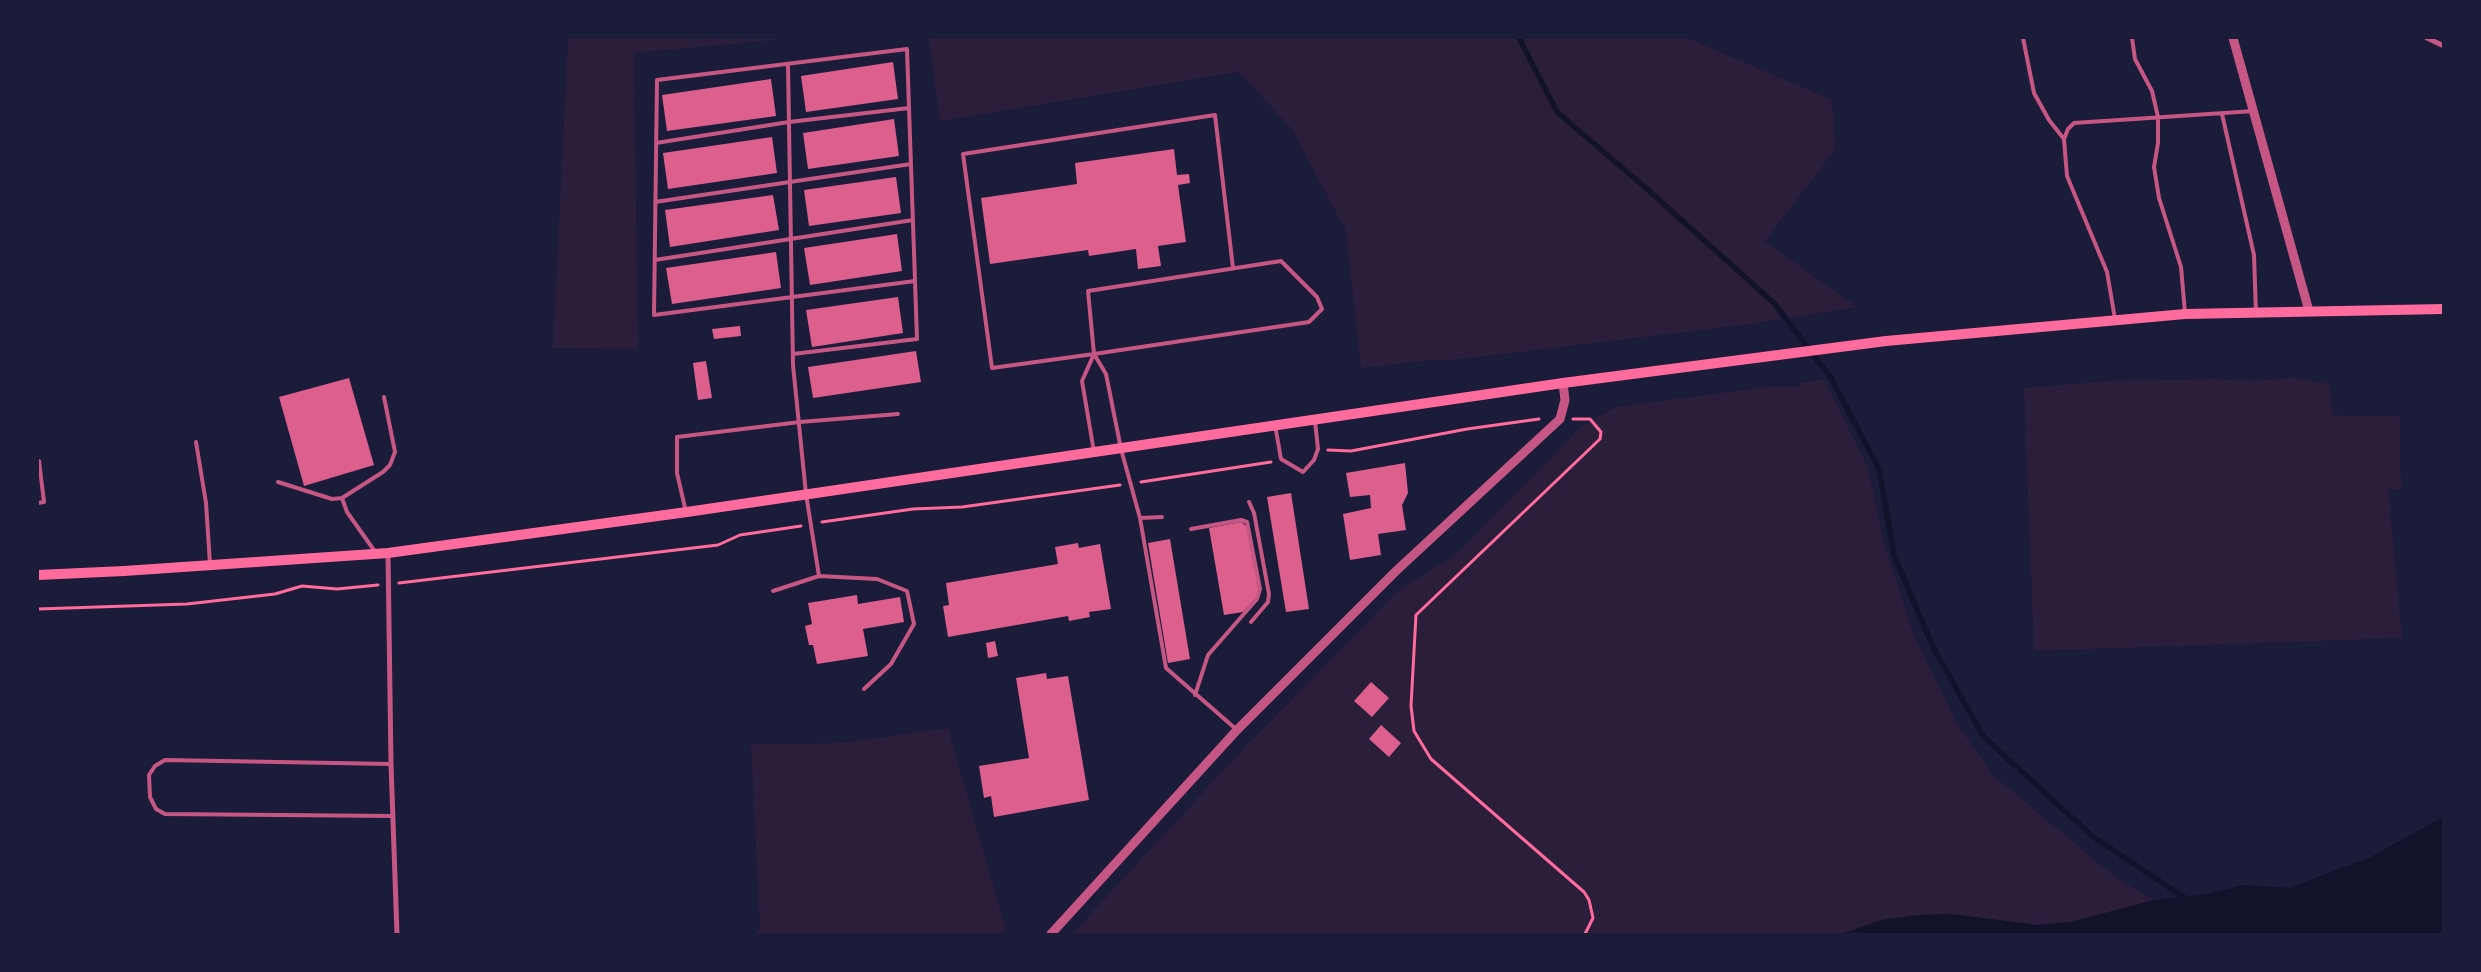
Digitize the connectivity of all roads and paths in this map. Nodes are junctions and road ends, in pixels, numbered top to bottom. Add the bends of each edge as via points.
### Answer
1 (2023, 38) edge
2 (2132, 38) edge
3 (2233, 38) edge
4 (2427, 38) edge
5 (2444, 46) edge
6 (788, 65) junction
7 (909, 108) junction
8 (2254, 111) junction
9 (2222, 114) junction
10 (2158, 118) junction
11 (789, 122) junction
12 (2064, 139) junction
13 (656, 143) junction
14 (911, 164) junction
15 (790, 181) junction
16 (656, 202) junction
17 (913, 220) junction
18 (791, 240) junction
19 (655, 260) junction
20 (1233, 268) junction
21 (915, 281) junction
22 (792, 298) junction
23 (2444, 309) edge
24 (2309, 311) junction
25 (2256, 313) junction
26 (2186, 314) junction
27 (2115, 320) junction
28 (793, 354) junction
29 (1094, 354) junction
30 (1563, 384) junction
31 (384, 397) dead end
32 (898, 414) dead end
33 (1590, 419) dead end
34 (1315, 420) junction
35 (1533, 420) dead end
36 (800, 422) junction
37 (1275, 425) junction
38 (196, 442) dead end
39 (1121, 449) junction
40 (1318, 449) junction
41 (1094, 452) junction
42 (1281, 459) junction
43 (38, 461) edge
44 (278, 482) dead end
45 (1132, 483) junction
46 (806, 494) junction
47 (342, 498) junction
48 (1249, 502) dead end
49 (38, 503) edge
50 (686, 512) junction
51 (1162, 517) dead end
52 (1140, 518) junction
53 (810, 524) junction
54 (1191, 529) dead end
55 (388, 553) junction
56 (376, 554) junction
57 (210, 564) junction
58 (38, 575) edge
59 (820, 576) junction
60 (389, 584) junction
61 (773, 591) dead end
62 (38, 609) edge
63 (1252, 622) dead end
64 (864, 689) dead end
65 (1196, 694) junction
66 (1237, 730) junction
67 (391, 764) junction
68 (393, 816) junction
69 (397, 934) edge
70 (1051, 934) edge
71 (1585, 934) edge

1 - 12 lane via 2034,92
2 - 10 lane via 2135,59 2152,92
3 - 8 street
4 - 5 street
6 - 7 lane via 907,49
6 - 11 lane
6 - 13 lane via 657,80
7 - 11 lane
7 - 14 lane
8 - 9 lane
8 - 24 street
9 - 10 lane
9 - 25 lane via 2254,254
10 - 12 lane via 2074,123
10 - 26 lane via 2154,167 2159,198 2182,267
11 - 13 lane
11 - 15 lane
12 - 27 lane via 2067,176 2107,272
13 - 16 lane
14 - 15 lane
14 - 17 lane
15 - 16 lane
15 - 18 lane
16 - 19 lane
17 - 18 lane
17 - 21 lane
18 - 19 lane
18 - 22 lane
19 - 22 lane via 654,315
20 - 29 lane via 1088,291
20 - 29 lane via 1281,261 1317,297 1322,310 1309,322
20 - 29 lane via 1215,115 963,154 992,368
21 - 22 lane
21 - 28 lane via 917,339
22 - 28 lane
23 - 24 main road
24 - 25 main road
25 - 26 main road
26 - 27 main road
27 - 30 main road via 1886,341
28 - 36 lane
29 - 39 lane via 1106,374
29 - 41 lane via 1082,381
30 - 34 main road
30 - 66 street via 1565,400 1560,418 1396,571
31 - 47 lane via 394,443 393,459 383,472
32 - 36 lane
33 - 71 path via 1601,432 1600,439 1416,615 1411,706 1414,731 1431,760 1584,892 1593,918
34 - 37 main road
34 - 40 lane
35 - 40 path via 1467,429 1351,452
36 - 46 lane
36 - 50 lane via 677,438 677,473
37 - 39 main road
37 - 42 lane
38 - 57 lane via 206,503
39 - 41 main road
39 - 45 lane
40 - 42 lane via 1314,460 1303,472
41 - 46 main road
42 - 45 path via 1254,466
43 - 49 lane via 44,502
44 - 47 lane via 332,499
45 - 52 lane
45 - 53 path
46 - 50 main road
46 - 53 lane
47 - 56 lane via 347,512
48 - 63 lane via 1269,594 1268,602
50 - 55 main road
51 - 52 lane
52 - 65 lane via 1166,668
53 - 59 lane
53 - 60 path via 740,536 718,545
54 - 65 lane via 1241,520 1247,522 1260,589 1257,598 1208,655
55 - 56 main road
55 - 60 street
56 - 57 main road
57 - 58 main road
59 - 61 lane
59 - 64 lane via 877,579 907,591 914,624 891,664
60 - 62 path via 337,589 302,586 275,594 187,604
60 - 67 street
65 - 66 lane
66 - 70 street
67 - 68 street
67 - 68 lane via 165,760 149,775 150,797 156,809 165,814
68 - 69 street

